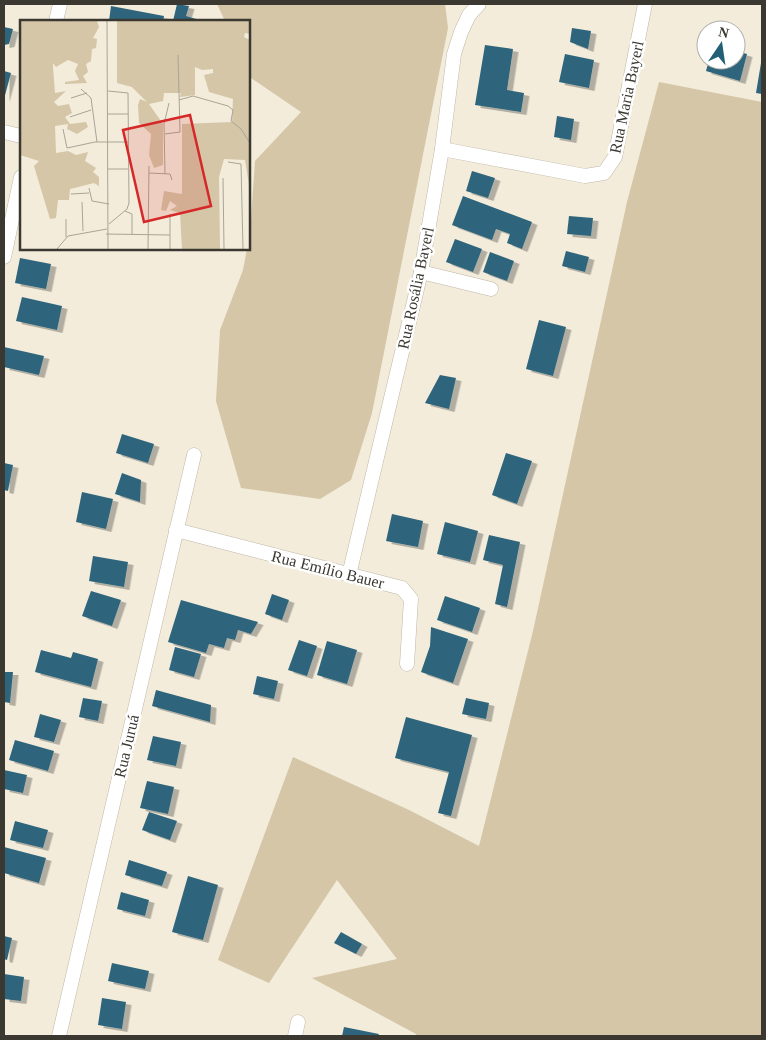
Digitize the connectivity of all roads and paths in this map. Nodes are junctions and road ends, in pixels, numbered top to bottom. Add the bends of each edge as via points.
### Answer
1 (60, 4) edge
2 (478, 4) edge
3 (645, 4) edge
4 (56, 20) edge
5 (4, 132) edge
6 (20, 136) edge
7 (442, 149) junction
8 (20, 182) edge
9 (4, 257) edge
10 (421, 272) junction
11 (491, 289) dead end
12 (194, 455) dead end
13 (176, 530) junction
14 (349, 574) junction
15 (407, 664) dead end
16 (298, 1022) dead end
17 (59, 1036) edge
18 (295, 1036) edge

1 - 4 street
2 - 7 street, Rua Rosália Bayerl via 469,15 454,54
3 - 7 street, Rua Maria Bayerl via 614,157 604,173 585,176
5 - 6 street
7 - 10 street, Rua Rosália Bayerl
8 - 9 street
10 - 11 street
10 - 14 street, Rua Rosália Bayerl
12 - 13 street, Rua Juruá
13 - 14 street, Rua Emílio Bauer
13 - 17 street, Rua Juruá
14 - 15 street, Rua Emílio Bauer via 402,588 412,599
16 - 18 street

